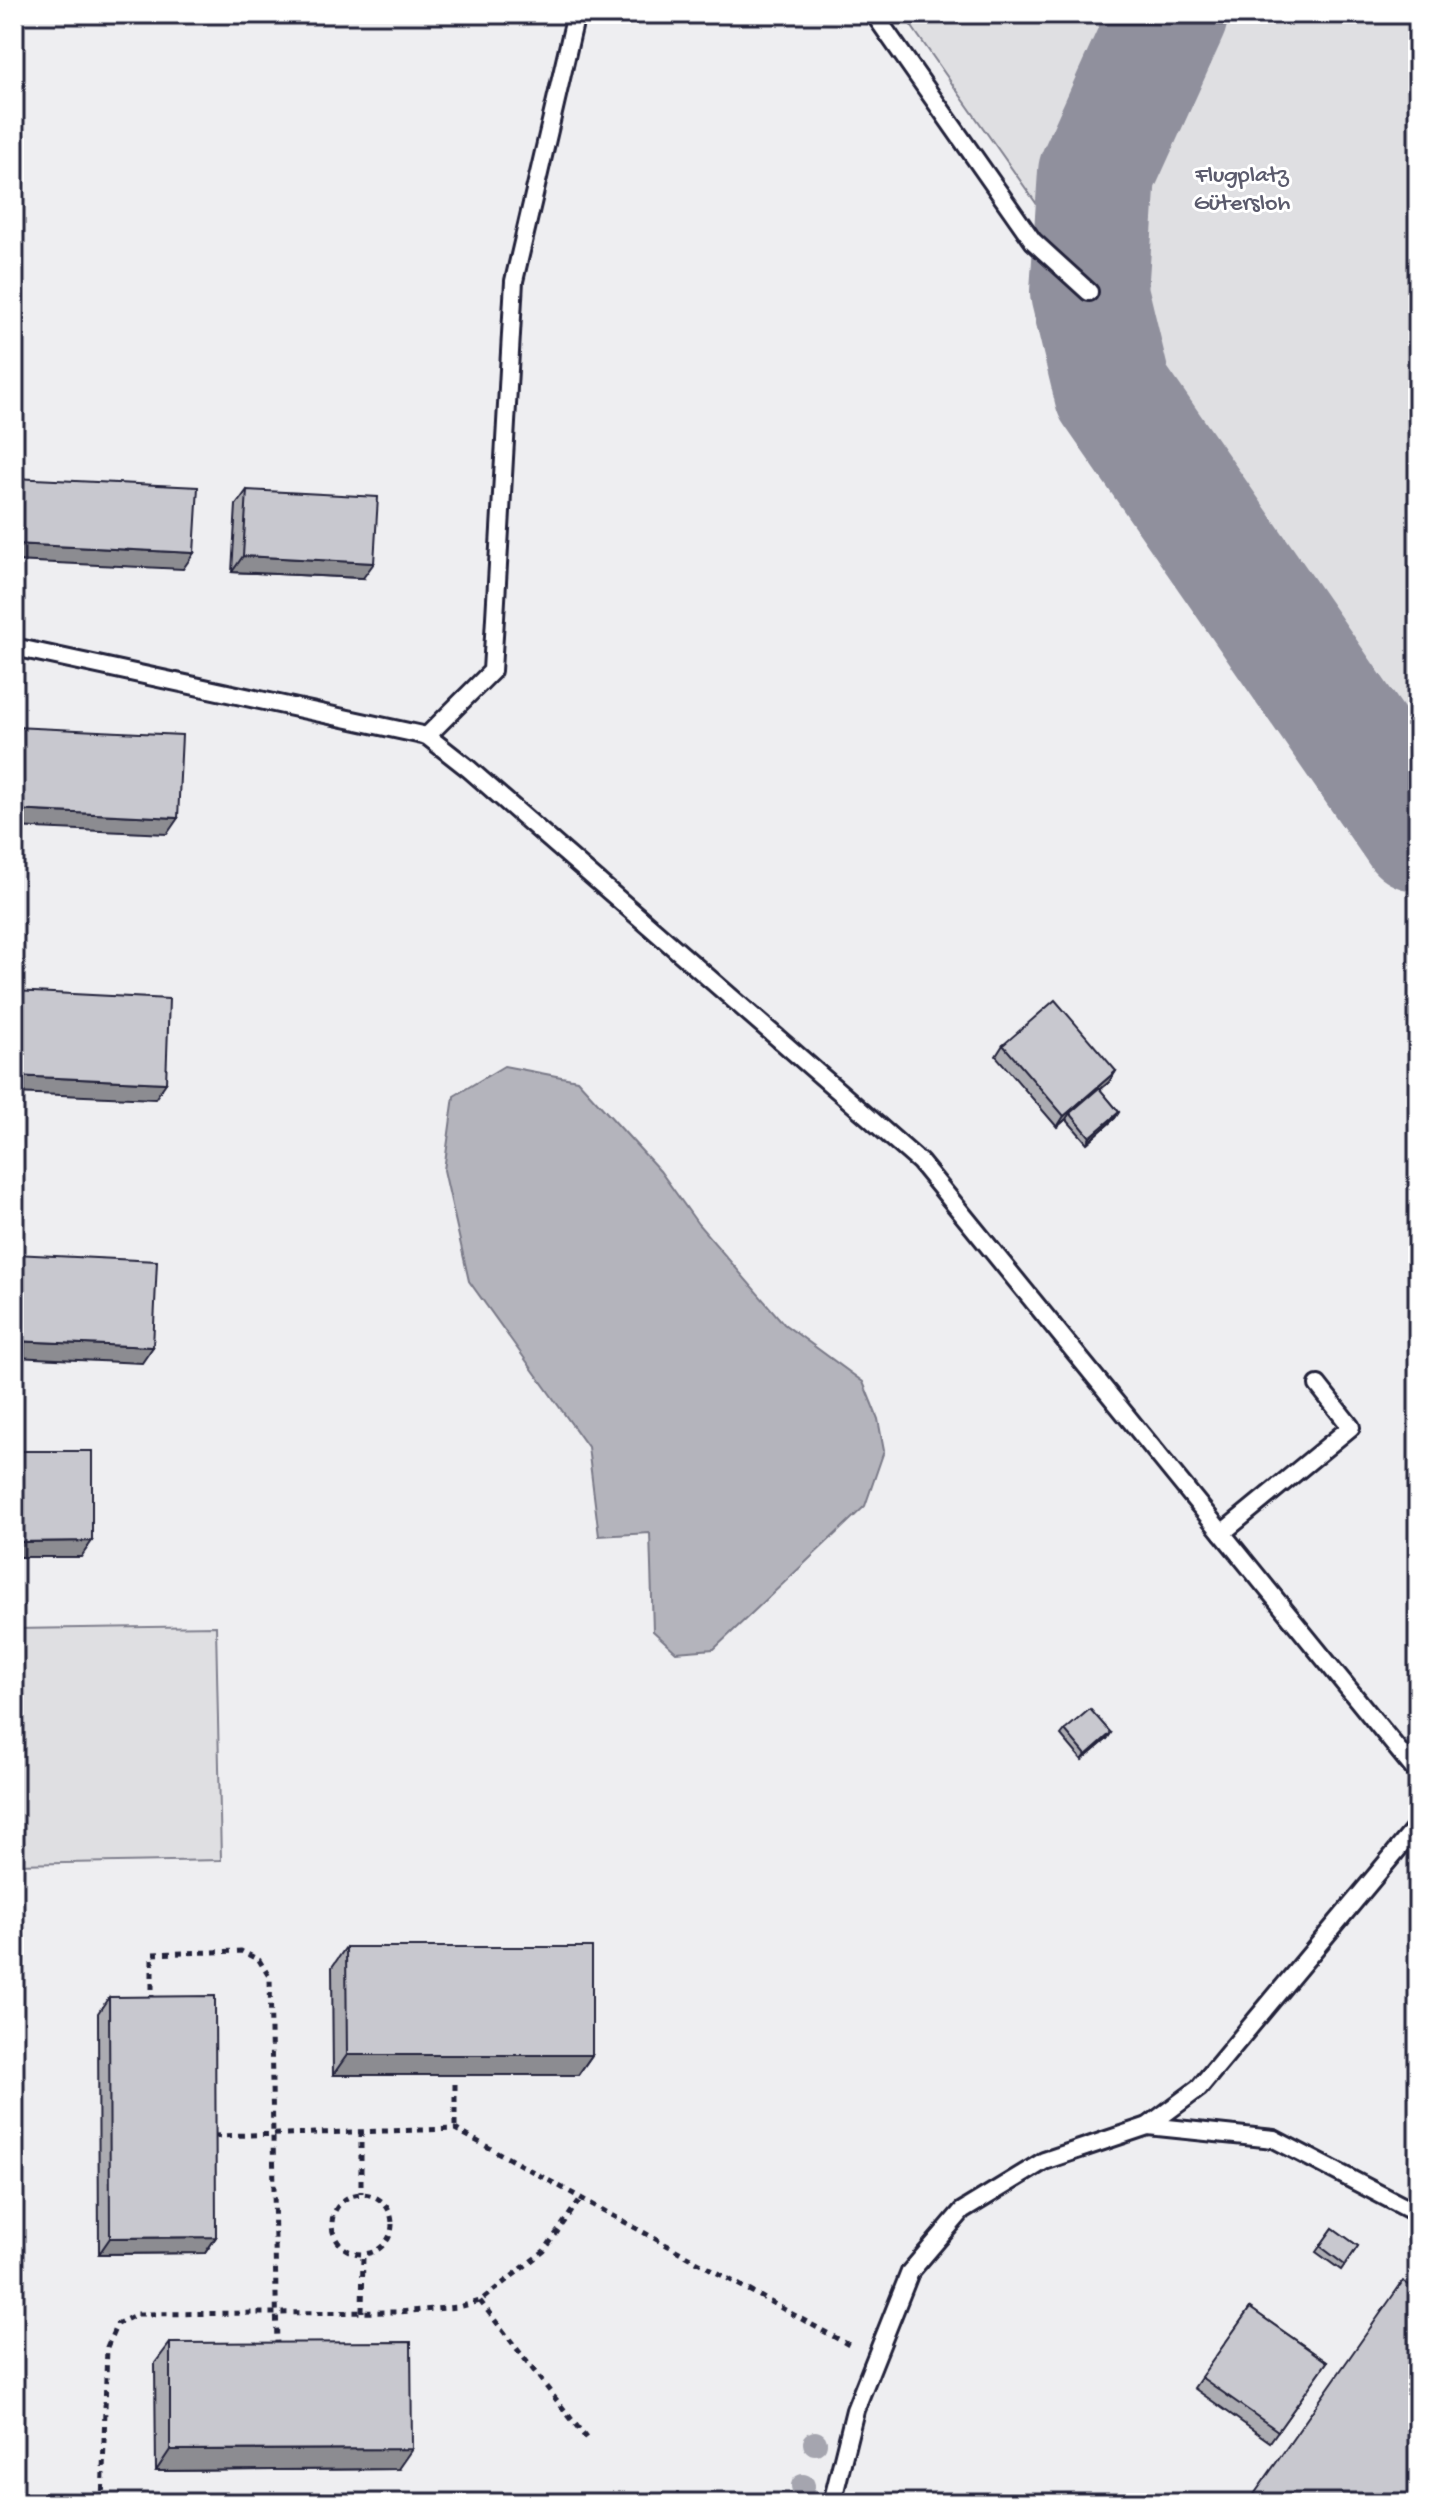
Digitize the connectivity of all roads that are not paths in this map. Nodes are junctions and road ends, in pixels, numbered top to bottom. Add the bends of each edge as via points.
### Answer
1 (576, 14) edge
2 (874, 14) edge
3 (1089, 292) dead end
4 (14, 647) edge
5 (427, 736) junction
6 (1318, 1385) dead end
7 (1222, 1533) junction
8 (1418, 1774) edge
9 (1418, 1825) edge
10 (1148, 2126) junction
11 (1418, 2214) edge
12 (832, 2503) edge

1 - 5 lane via 514,281 492,671
2 - 3 lane via 1033,241
4 - 5 lane
5 - 7 lane via 920,1162
6 - 7 lane via 1351,1427
7 - 8 lane
9 - 10 lane via 1199,2088
10 - 11 lane via 1274,2139
10 - 12 lane via 1044,2161 962,2211 910,2272 855,2410

